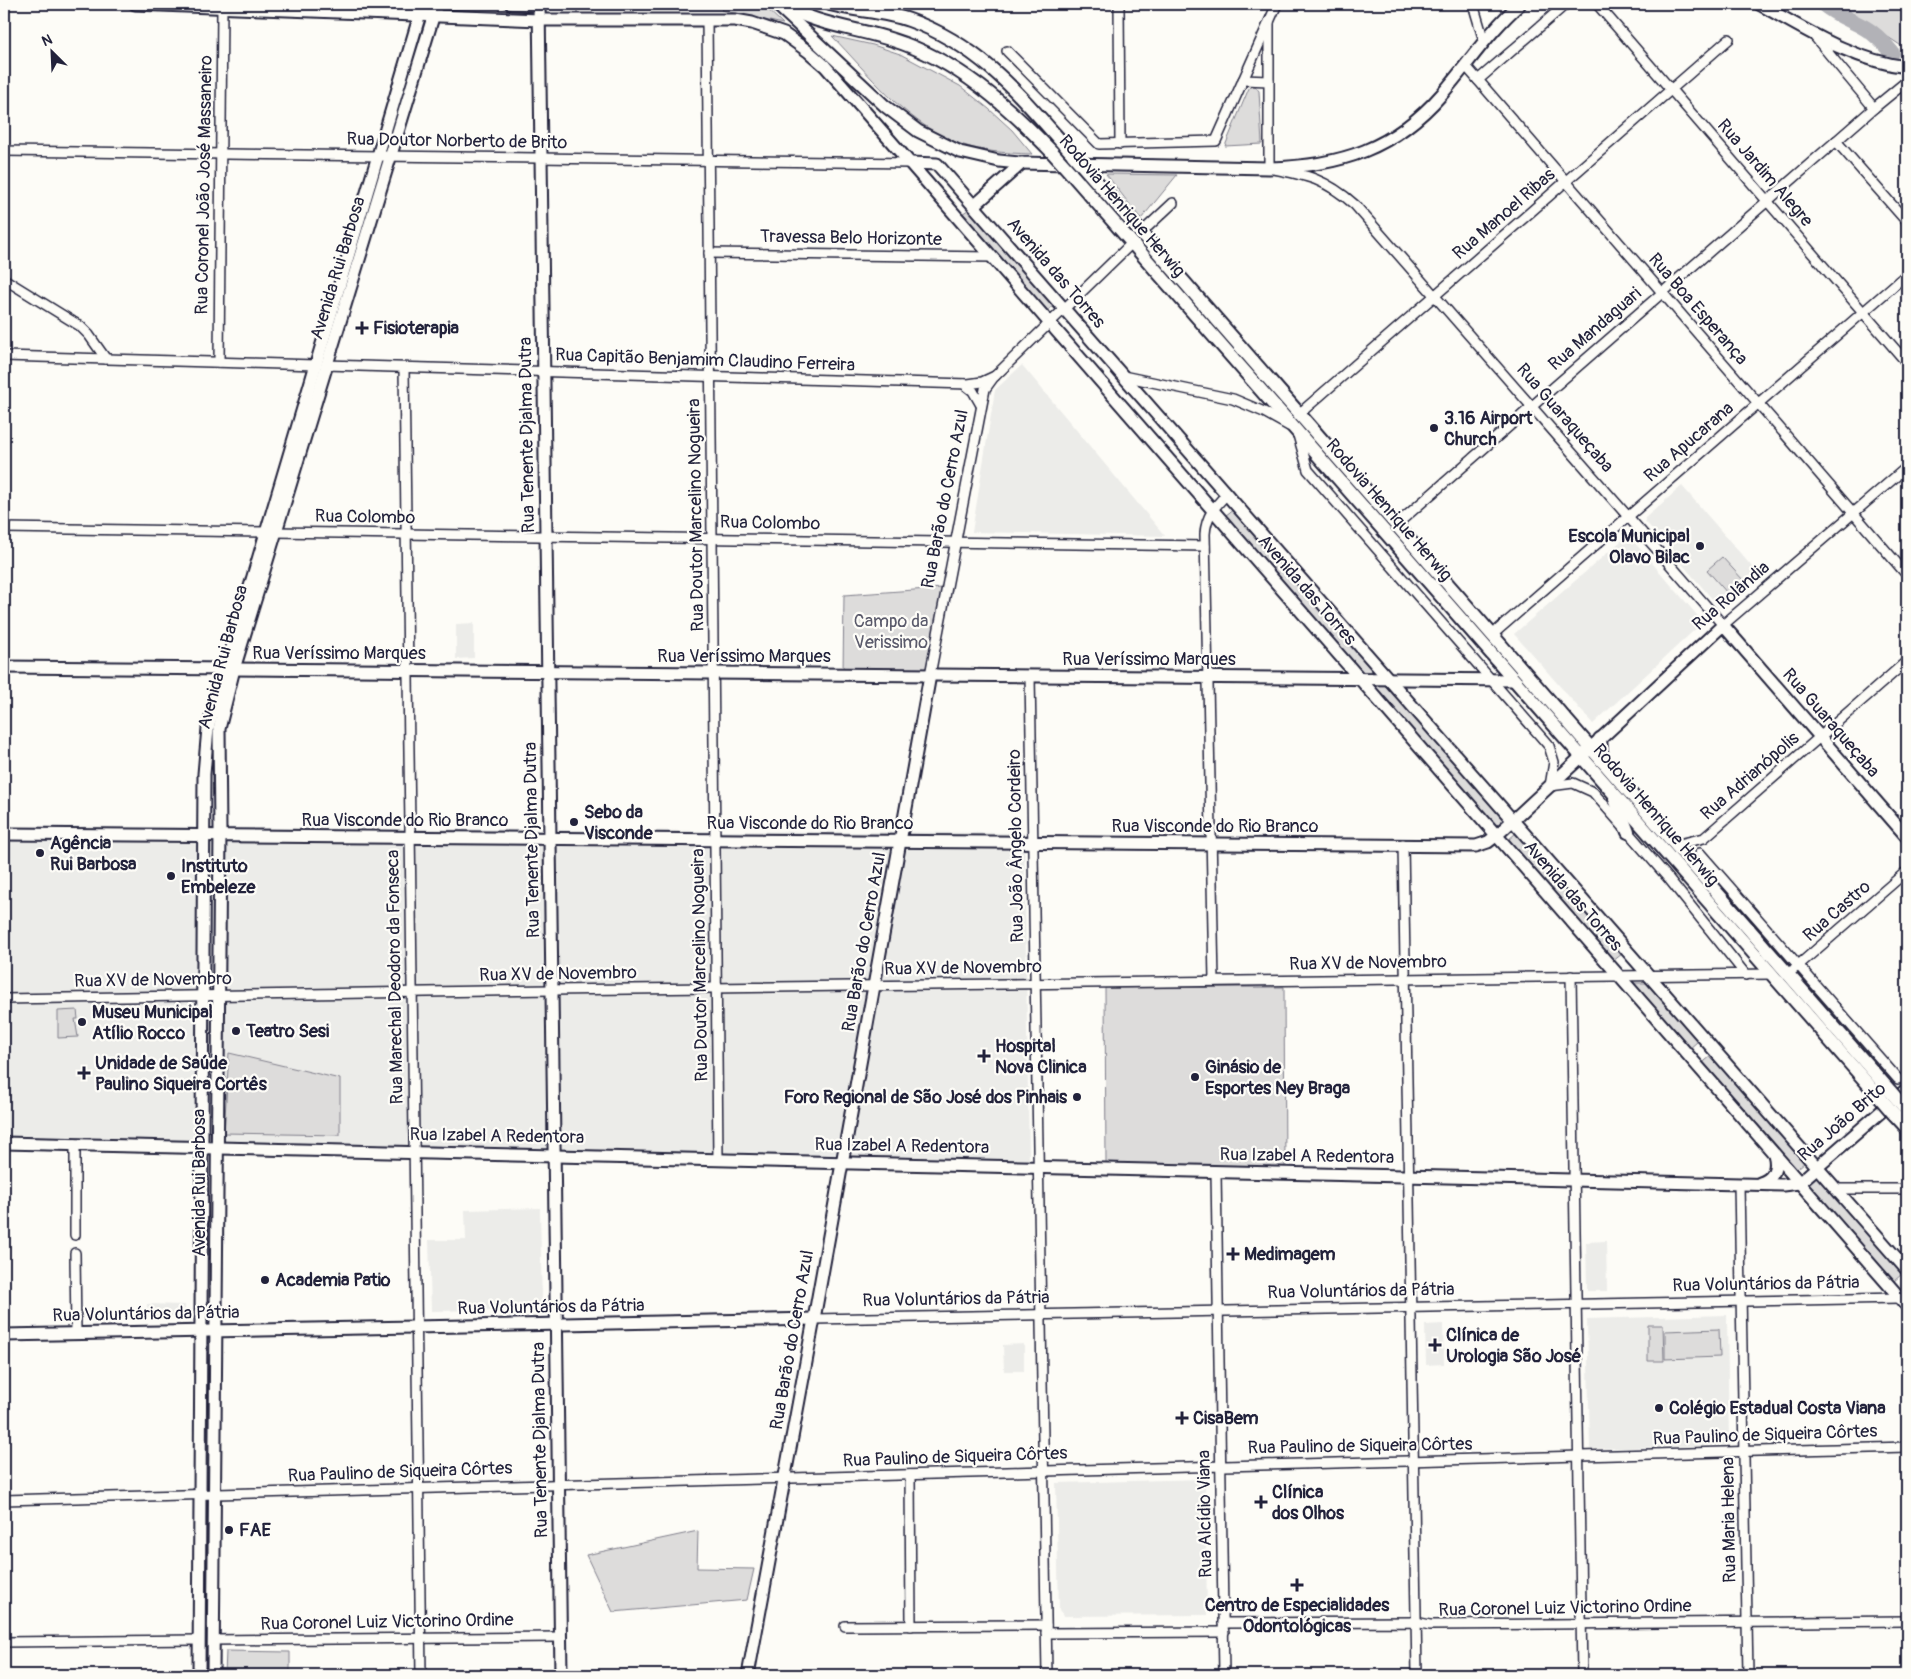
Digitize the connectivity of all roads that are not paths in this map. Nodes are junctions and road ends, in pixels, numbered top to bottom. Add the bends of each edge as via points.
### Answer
1 (135, 4) edge
2 (510, 4) edge
3 (539, 4) edge
4 (776, 4) edge
5 (782, 4) edge
6 (830, 4) edge
7 (1119, 4) edge
8 (1277, 4) edge
9 (1473, 4) edge
10 (1520, 4) edge
11 (1566, 4) edge
12 (1597, 4) edge
13 (1759, 4) edge
14 (222, 7) junction
15 (422, 9) edge
16 (435, 9) edge
17 (539, 20) junction
18 (707, 20) junction
19 (1269, 22) junction
20 (1812, 32) junction
21 (1729, 39) dead end
22 (1484, 41) junction
23 (1007, 51) dead end
24 (1465, 65) junction
25 (825, 66) junction
26 (1907, 67) edge
27 (1243, 80) junction
28 (1478, 80) junction
29 (1269, 81) junction
30 (1907, 81) edge
31 (1672, 90) junction
32 (885, 106) junction
33 (1874, 108) junction
34 (1836, 141) junction
35 (1120, 144) junction
36 (4, 151) edge
37 (221, 154) junction
38 (378, 156) junction
39 (390, 156) junction
40 (541, 158) junction
41 (708, 160) junction
42 (910, 163) junction
43 (1022, 163) junction
44 (1269, 168) junction
45 (1566, 182) junction
46 (1767, 201) junction
47 (971, 203) junction
48 (1173, 203) dead end
49 (954, 213) junction
50 (1907, 222) edge
51 (1141, 233) junction
52 (1132, 243) junction
53 (709, 253) junction
54 (992, 257) junction
55 (1907, 274) edge
56 (4, 279) edge
57 (1662, 292) junction
58 (1435, 296) junction
59 (1064, 308) junction
60 (1863, 312) junction
61 (1050, 322) junction
62 (4, 356) edge
63 (106, 359) junction
64 (219, 362) junction
65 (1907, 363) edge
66 (321, 365) junction
67 (404, 368) junction
68 (543, 372) junction
69 (995, 376) junction
70 (1123, 376) junction
71 (710, 377) junction
72 (964, 384) junction
73 (1758, 403) junction
74 (981, 405) junction
75 (1532, 406) junction
76 (1299, 414) junction
77 (1296, 430) junction
78 (1907, 467) edge
79 (1227, 494) junction
80 (1213, 508) junction
81 (1854, 514) junction
82 (1628, 517) junction
83 (1396, 525) junction
84 (4, 528) edge
85 (271, 532) junction
86 (406, 534) junction
87 (546, 536) junction
88 (712, 539) junction
89 (954, 542) junction
90 (1205, 546) junction
91 (1907, 575) edge
92 (1722, 625) junction
93 (1492, 635) junction
94 (1907, 660) edge
95 (4, 668) edge
96 (229, 669) junction
97 (408, 671) junction
98 (547, 672) junction
99 (714, 674) junction
100 (930, 675) junction
101 (1030, 676) junction
102 (1208, 678) junction
103 (1361, 679) junction
104 (1389, 679) junction
105 (1492, 680) junction
106 (1515, 680) junction
107 (1820, 737) junction
108 (1591, 748) junction
109 (1550, 786) junction
110 (1611, 790) junction
111 (1513, 820) junction
112 (1628, 832) junction
113 (4, 834) edge
114 (1497, 835) junction
115 (204, 836) junction
116 (220, 836) junction
117 (410, 837) junction
118 (1907, 837) edge
119 (549, 838) junction
120 (1704, 838) junction
121 (715, 839) junction
122 (900, 841) junction
123 (1032, 842) junction
124 (1212, 843) junction
125 (1403, 844) junction
126 (1675, 845) junction
127 (1700, 853) junction
128 (1696, 869) junction
129 (1907, 871) edge
130 (1798, 966) junction
131 (1746, 974) junction
132 (1772, 974) junction
133 (1788, 974) junction
134 (1649, 975) junction
135 (1571, 976) junction
136 (1619, 976) junction
137 (1405, 978) junction
138 (1214, 981) junction
139 (1035, 983) junction
140 (875, 985) junction
141 (716, 988) junction
142 (551, 990) junction
143 (412, 992) junction
144 (203, 996) junction
145 (218, 996) junction
146 (4, 999) edge
147 (1710, 1047) junction
148 (1694, 1062) junction
149 (1898, 1079) dead end
150 (1907, 1089) edge
151 (1886, 1096) junction
152 (1901, 1110) edge
153 (1907, 1128) edge
154 (4, 1143) edge
155 (75, 1144) junction
156 (202, 1146) junction
157 (217, 1147) junction
158 (414, 1152) junction
159 (1774, 1154) junction
160 (554, 1155) junction
161 (718, 1159) junction
162 (842, 1162) junction
163 (1038, 1167) junction
164 (1817, 1167) junction
165 (1216, 1172) junction
166 (1408, 1176) junction
167 (1574, 1180) junction
168 (1799, 1183) junction
169 (1739, 1184) junction
170 (1756, 1184) junction
171 (1836, 1189) junction
172 (1907, 1189) edge
173 (75, 1235) dead end
174 (75, 1253) dead end
175 (1907, 1270) edge
176 (1905, 1299) edge
177 (1741, 1302) junction
178 (1576, 1305) junction
179 (1411, 1308) junction
180 (1218, 1312) junction
181 (1040, 1315) junction
182 (814, 1319) junction
183 (556, 1324) junction
184 (416, 1327) junction
185 (201, 1331) junction
186 (216, 1331) junction
187 (76, 1333) junction
188 (4, 1335) edge
189 (1907, 1447) edge
190 (1744, 1452) junction
191 (1578, 1456) junction
192 (1413, 1460) junction
193 (1221, 1466) junction
194 (1043, 1471) junction
195 (910, 1474) junction
196 (784, 1478) junction
197 (558, 1484) junction
198 (418, 1488) junction
199 (200, 1494) junction
200 (214, 1494) junction
201 (4, 1500) edge
202 (1907, 1621) edge
203 (1416, 1622) junction
204 (1747, 1622) junction
205 (1581, 1624) junction
206 (845, 1626) dead end
207 (911, 1626) junction
208 (1224, 1628) junction
209 (1046, 1629) junction
210 (560, 1636) junction
211 (420, 1638) junction
212 (199, 1640) junction
213 (213, 1640) junction
214 (4, 1642) edge
215 (199, 1675) edge
216 (213, 1675) edge
217 (421, 1675) edge
218 (561, 1675) edge
219 (748, 1675) edge
220 (1047, 1675) edge
221 (1224, 1675) edge
222 (1417, 1675) edge
223 (1582, 1675) edge
224 (1748, 1675) edge

1 - 14 main road
2 - 3 main road
3 - 17 main road, Rua Tenente Djalma Dutra
4 - 32 main road
5 - 52 highway, Rodovia Henrique Herwig, bridge via 806,16 894,40 933,57 968,78 1008,108 1053,153
6 - 51 highway, Rodovia Henrique Herwig, bridge via 908,20 974,53 1001,76
7 - 35 street
8 - 19 street
9 - 22 street
10 - 22 main road
11 - 28 street
12 - 31 street, Rua Jardim Alegre
13 - 20 main road
14 - 15 main road
14 - 37 street, Rua Coronel João José Massaneiro
15 - 16 main road
15 - 38 main road, Avenida Rui Barbosa
16 - 17 main road
16 - 39 main road, Avenida Rui Barbosa
17 - 18 main road
17 - 40 main road, Rua Tenente Djalma Dutra
18 - 25 main road via 735,20 768,27 799,43
18 - 41 street, Rua Doutor Marcelino Nogueira
19 - 27 street
19 - 29 street
20 - 26 main road via 1858,55
20 - 33 street
21 - 31 street, Rua Manoel Ribas
22 - 24 main road
23 - 35 street via 1099,144
24 - 28 street, Rua Boa Esperança
24 - 44 main road via 1412,124 1380,145 1318,165
25 - 32 main road
25 - 42 main road, Avenida das Torres
27 - 29 street
27 - 35 street via 1216,141
28 - 45 street, Rua Boa Esperança
29 - 44 street
30 - 33 street, Rua Mandaguari
31 - 45 street, Rua Manoel Ribas
31 - 46 street, Rua Jardim Alegre
32 - 43 main road via 918,130 960,152
33 - 34 street, Rua Mandaguari
34 - 46 street, Rua Mandaguari
34 - 50 street
36 - 37 street, Rua Doutor Norberto de Brito
37 - 38 street, Rua Doutor Norberto de Brito
37 - 64 street, Rua Coronel João José Massaneiro
38 - 39 street, Rua Doutor Norberto de Brito
38 - 66 main road, Avenida Rui Barbosa
39 - 40 street, Rua Doutor Norberto de Brito
39 - 66 main road, Avenida Rui Barbosa
40 - 41 street, Rua Doutor Norberto de Brito
40 - 68 main road, Rua Tenente Djalma Dutra
41 - 42 street, Rua Doutor Norberto de Brito
41 - 53 street, Rua Doutor Marcelino Nogueira
42 - 47 main road, Avenida das Torres via 937,164
42 - 49 main road, Avenida das Torres
43 - 44 main road
43 - 47 main road
44 - 58 street, Rua Guaraqueçaba via 1313,177 1342,194
45 - 57 street, Rua Boa Esperança
45 - 58 street, Rua Manoel Ribas
46 - 57 street, Rua Mandaguari
46 - 60 street, Rua Jardim Alegre
47 - 49 main road
47 - 59 main road, Avenida das Torres
48 - 51 street
49 - 54 main road, Avenida das Torres
51 - 76 highway, Rodovia Henrique Herwig
52 - 59 street, Rua Barão do Cerro Azul
52 - 77 highway, Rodovia Henrique Herwig
53 - 54 street, Travessa Belo Horizonte
53 - 71 street, Rua Doutor Marcelino Nogueira
54 - 61 main road, Avenida das Torres
55 - 60 street, Rua Apucarana
56 - 63 street via 80,326
57 - 73 street, Rua Boa Esperança
57 - 75 street, Rua Mandaguari
58 - 75 street, Rua Guaraqueçaba
58 - 76 street, Rua Manoel Ribas
59 - 61 street, Rua Barão do Cerro Azul
59 - 70 main road, Avenida das Torres
60 - 65 street, Rua Jardim Alegre
60 - 73 street, Rua Apucarana
61 - 69 street, Rua Barão do Cerro Azul
61 - 80 main road, Avenida das Torres
62 - 63 street, Rua Capitão Benjamim Claudino Ferreira
63 - 64 street, Rua Capitão Benjamim Claudino Ferreira
64 - 66 street, Rua Capitão Benjamim Claudino Ferreira
66 - 67 street, Rua Capitão Benjamim Claudino Ferreira
66 - 85 main road, Avenida Rui Barbosa
67 - 68 street, Rua Capitão Benjamim Claudino Ferreira
67 - 86 street, Rua Marechal Deodoro da Fonseca
68 - 71 street, Rua Capitão Benjamim Claudino Ferreira
68 - 87 main road, Rua Tenente Djalma Dutra
69 - 72 street, Rua Capitão Benjamim Claudino Ferreira via 982,382
69 - 74 street, Rua Barão do Cerro Azul via 985,389
70 - 77 street via 1233,399
70 - 79 main road, Avenida das Torres
71 - 72 street, Rua Capitão Benjamim Claudino Ferreira
71 - 88 street, Rua Doutor Marcelino Nogueira
72 - 74 street via 973,391
73 - 81 street, Rua Boa Esperança
73 - 82 street, Rua Apucarana
74 - 89 street, Rua Barão do Cerro Azul
75 - 82 street, Rua Guaraqueçaba
75 - 83 street, Rua Mandaguari
76 - 83 highway, Rodovia Henrique Herwig
77 - 105 street via 1308,470
77 - 106 highway, Rodovia Henrique Herwig
78 - 81 street, Rua Rolândia
79 - 80 street
79 - 104 main road, Avenida das Torres
80 - 90 street via 1205,526
80 - 103 main road, Avenida das Torres
81 - 91 street, Rua Boa Esperança
81 - 92 street, Rua Rolândia
82 - 92 street, Rua Guaraqueçaba
82 - 93 street, Rua Apucarana
83 - 93 highway, Rodovia Henrique Herwig
84 - 85 street, Rua Colombo
85 - 86 street, Rua Colombo
85 - 96 main road, Avenida Rui Barbosa
86 - 87 street, Rua Colombo
86 - 97 street, Rua Marechal Deodoro da Fonseca
87 - 88 street, Rua Colombo
87 - 98 main road, Rua Tenente Djalma Dutra
88 - 89 street, Rua Colombo
88 - 99 street, Rua Doutor Marcelino Nogueira
89 - 90 street, Rua Colombo
89 - 100 street, Rua Barão do Cerro Azul
90 - 102 street
92 - 107 main road, Rua Guaraqueçaba
92 - 108 main road, Rua Rolândia
93 - 108 highway, Rodovia Henrique Herwig
94 - 107 street, Rua Adrianópolis
95 - 96 main road, Rua Veríssimo Marques
96 - 97 main road, Rua Veríssimo Marques
96 - 115 main road, Avenida Rui Barbosa via 208,728
96 - 116 main road, Avenida Rui Barbosa via 219,729
97 - 98 main road, Rua Veríssimo Marques
97 - 117 street, Rua Marechal Deodoro da Fonseca
98 - 99 main road, Rua Veríssimo Marques
98 - 119 main road, Rua Tenente Djalma Dutra
99 - 100 main road, Rua Veríssimo Marques
99 - 121 street, Rua Doutor Marcelino Nogueira
100 - 101 main road, Rua Veríssimo Marques
100 - 122 main road, Rua Barão do Cerro Azul
101 - 102 main road, Rua Veríssimo Marques
101 - 123 street, Rua João Ângelo Cordeiro
102 - 103 main road, Rua Veríssimo Marques
102 - 124 street
103 - 104 main road, Rua Veríssimo Marques
103 - 114 main road, Avenida das Torres
104 - 105 main road, Rua Veríssimo Marques
104 - 111 main road, Avenida das Torres
105 - 106 main road, Rua Veríssimo Marques
105 - 109 street via 1549,746 1554,762
106 - 108 highway, Rodovia Henrique Herwig
107 - 118 main road, Rua Guaraqueçaba
107 - 120 street, Rua Adrianópolis
108 - 109 main road, Rua Visconde do Rio Branco
108 - 110 highway, Rodovia Henrique Herwig
108 - 126 highway, Rodovia Henrique Herwig
109 - 111 main road, Rua Visconde do Rio Branco
109 - 112 street via 1573,783 1588,788
110 - 112 highway
110 - 132 highway, Rodovia Henrique Herwig
111 - 114 main road, Rua Visconde do Rio Branco
111 - 134 main road, Avenida das Torres
112 - 131 street
113 - 115 main road, Rua Visconde do Rio Branco
114 - 125 main road, Rua Visconde do Rio Branco via 1476,846
114 - 136 main road, Avenida das Torres
115 - 116 main road, Rua Visconde do Rio Branco
115 - 144 main road, Avenida Rui Barbosa
116 - 117 main road, Rua Visconde do Rio Branco
116 - 145 main road, Avenida Rui Barbosa
117 - 119 main road, Rua Visconde do Rio Branco
117 - 143 street, Rua Marechal Deodoro da Fonseca
119 - 121 main road, Rua Visconde do Rio Branco
119 - 142 main road, Rua Tenente Djalma Dutra
120 - 126 street, Rua Adrianópolis
120 - 127 street, Rua Adrianópolis
121 - 122 main road, Rua Visconde do Rio Branco
121 - 141 street, Rua Doutor Marcelino Nogueira
122 - 123 main road, Rua Visconde do Rio Branco
122 - 140 main road, Rua Barão do Cerro Azul
123 - 124 main road, Rua Visconde do Rio Branco
123 - 139 street, Rua João Ângelo Cordeiro
124 - 125 main road, Rua Visconde do Rio Branco
124 - 138 street
125 - 137 street
126 - 128 highway, Rodovia Henrique Herwig
127 - 128 street, Rua Adrianópolis
127 - 130 street
128 - 133 highway, Rodovia Henrique Herwig
129 - 130 street, Rua Castro
130 - 133 street, Rua Castro
130 - 149 street
131 - 132 street, Rua XV de Novembro
131 - 134 street, Rua XV de Novembro
132 - 151 highway, Rodovia Henrique Herwig
133 - 151 highway, Rodovia Henrique Herwig
134 - 136 street, Rua XV de Novembro
134 - 147 main road, Avenida das Torres
135 - 136 street, Rua XV de Novembro
135 - 137 street, Rua XV de Novembro
135 - 167 street
136 - 148 main road, Avenida das Torres
137 - 138 street, Rua XV de Novembro
137 - 166 street
138 - 139 street, Rua XV de Novembro
139 - 140 street, Rua XV de Novembro
139 - 163 street, Rua João Ângelo Cordeiro
140 - 141 street, Rua XV de Novembro
140 - 162 main road, Rua Barão do Cerro Azul
141 - 142 street, Rua XV de Novembro
141 - 161 street, Rua Doutor Marcelino Nogueira
142 - 143 street, Rua XV de Novembro
142 - 160 main road, Rua Tenente Djalma Dutra
143 - 145 street, Rua XV de Novembro
143 - 158 street, Rua Marechal Deodoro da Fonseca
144 - 145 street, Rua XV de Novembro
144 - 146 street, Rua XV de Novembro via 16,996
144 - 156 main road, Avenida Rui Barbosa
145 - 157 main road, Avenida Rui Barbosa
147 - 148 main road via 1698,1049
147 - 164 main road, Avenida das Torres
148 - 159 main road, Avenida das Torres
150 - 164 main road, Rua João Brito
151 - 152 highway, Rodovia Henrique Herwig, bridge
152 - 153 highway, Rodovia Henrique Herwig
154 - 155 main road, Rua Izabel A Redentora
155 - 156 main road, Rua Izabel A Redentora
155 - 173 street
156 - 157 main road, Rua Izabel A Redentora
156 - 185 main road, Avenida Rui Barbosa
157 - 158 main road, Rua Izabel A Redentora
157 - 186 main road, Avenida Rui Barbosa
158 - 160 main road, Rua Izabel A Redentora
158 - 184 street, Rua Marechal Deodoro da Fonseca
159 - 168 main road, Avenida das Torres
159 - 170 main road via 1774,1172 1766,1181
160 - 161 main road, Rua Izabel A Redentora
160 - 183 main road, Rua Tenente Djalma Dutra
161 - 162 main road, Rua Izabel A Redentora
162 - 163 main road, Rua Izabel A Redentora
162 - 182 main road, Rua Barão do Cerro Azul
163 - 165 main road, Rua Izabel A Redentora
163 - 181 street, Rua João Ângelo Cordeiro
164 - 168 main road, Rua João Brito
164 - 171 main road, Avenida das Torres
165 - 166 main road, Rua Izabel A Redentora
165 - 180 street, Rua Alcídio Viana
166 - 167 main road, Rua Izabel A Redentora
166 - 179 street
167 - 169 main road, Rua Izabel A Redentora
167 - 178 street
168 - 170 main road, Rua Izabel A Redentora
168 - 176 main road, Avenida das Torres
169 - 170 main road, Rua Izabel A Redentora
169 - 177 street, Rua Maria Helena
171 - 172 street
171 - 175 main road, Avenida das Torres
174 - 187 street
176 - 177 street, Rua Voluntários da Pátria
177 - 178 street, Rua Voluntários da Pátria
177 - 190 street, Rua Maria Helena
178 - 179 street, Rua Voluntários da Pátria
178 - 191 street
179 - 180 street, Rua Voluntários da Pátria
179 - 192 street
180 - 181 street, Rua Voluntários da Pátria
180 - 193 street, Rua Alcídio Viana
181 - 182 street, Rua Voluntários da Pátria
181 - 194 street, Rua João Ângelo Cordeiro
182 - 183 main road, Rua Voluntários da Pátria
182 - 196 main road, Rua Barão do Cerro Azul
183 - 184 main road, Rua Voluntários da Pátria
183 - 197 main road, Rua Tenente Djalma Dutra
184 - 186 main road, Rua Voluntários da Pátria
184 - 198 street, Rua Marechal Deodoro da Fonseca
185 - 186 main road, Rua Voluntários da Pátria
185 - 187 main road, Rua Voluntários da Pátria
185 - 199 main road, Avenida Rui Barbosa
186 - 200 main road, Avenida Rui Barbosa
187 - 188 main road, Rua Voluntários da Pátria
189 - 190 street, Rua Paulino de Siqueira Côrtes
190 - 191 street, Rua Paulino de Siqueira Côrtes
190 - 204 street, Rua Maria Helena
191 - 192 street, Rua Paulino de Siqueira Côrtes
191 - 205 street
192 - 193 street, Rua Paulino de Siqueira Côrtes
192 - 203 street
193 - 194 street, Rua Paulino de Siqueira Côrtes
193 - 208 street, Rua Alcídio Viana
194 - 195 street, Rua Paulino de Siqueira Côrtes
194 - 209 street, Rua João Ângelo Cordeiro
195 - 196 street, Rua Paulino de Siqueira Côrtes
195 - 207 street
196 - 197 street, Rua Paulino de Siqueira Côrtes
196 - 219 main road, Rua Barão do Cerro Azul
197 - 198 street, Rua Paulino de Siqueira Côrtes
197 - 210 main road, Rua Tenente Djalma Dutra
198 - 200 street, Rua Paulino de Siqueira Côrtes
198 - 211 street, Rua Marechal Deodoro da Fonseca
199 - 200 street, Rua Paulino de Siqueira Côrtes
199 - 201 street, Rua Paulino de Siqueira Côrtes
199 - 212 main road, Avenida Rui Barbosa
200 - 213 main road, Avenida Rui Barbosa
202 - 204 street, Rua Coronel Luiz Victorino Ordine
203 - 205 street, Rua Coronel Luiz Victorino Ordine via 1430,1625
203 - 208 street, Rua Coronel Luiz Victorino Ordine
203 - 222 street
204 - 205 street, Rua Coronel Luiz Victorino Ordine
204 - 224 street, Rua Maria Helena
205 - 223 street
206 - 207 street, Rua Coronel Luiz Victorino Ordine
207 - 209 street, Rua Coronel Luiz Victorino Ordine
208 - 209 street, Rua Coronel Luiz Victorino Ordine
208 - 221 street, Rua Alcídio Viana
209 - 220 street, Rua João Ângelo Cordeiro
210 - 211 street, Rua Coronel Luiz Victorino Ordine
210 - 218 main road, Rua Tenente Djalma Dutra
211 - 213 street, Rua Coronel Luiz Victorino Ordine
211 - 217 street, Rua Marechal Deodoro da Fonseca
212 - 214 street
212 - 215 main road, Avenida Rui Barbosa
213 - 216 main road, Avenida Rui Barbosa

